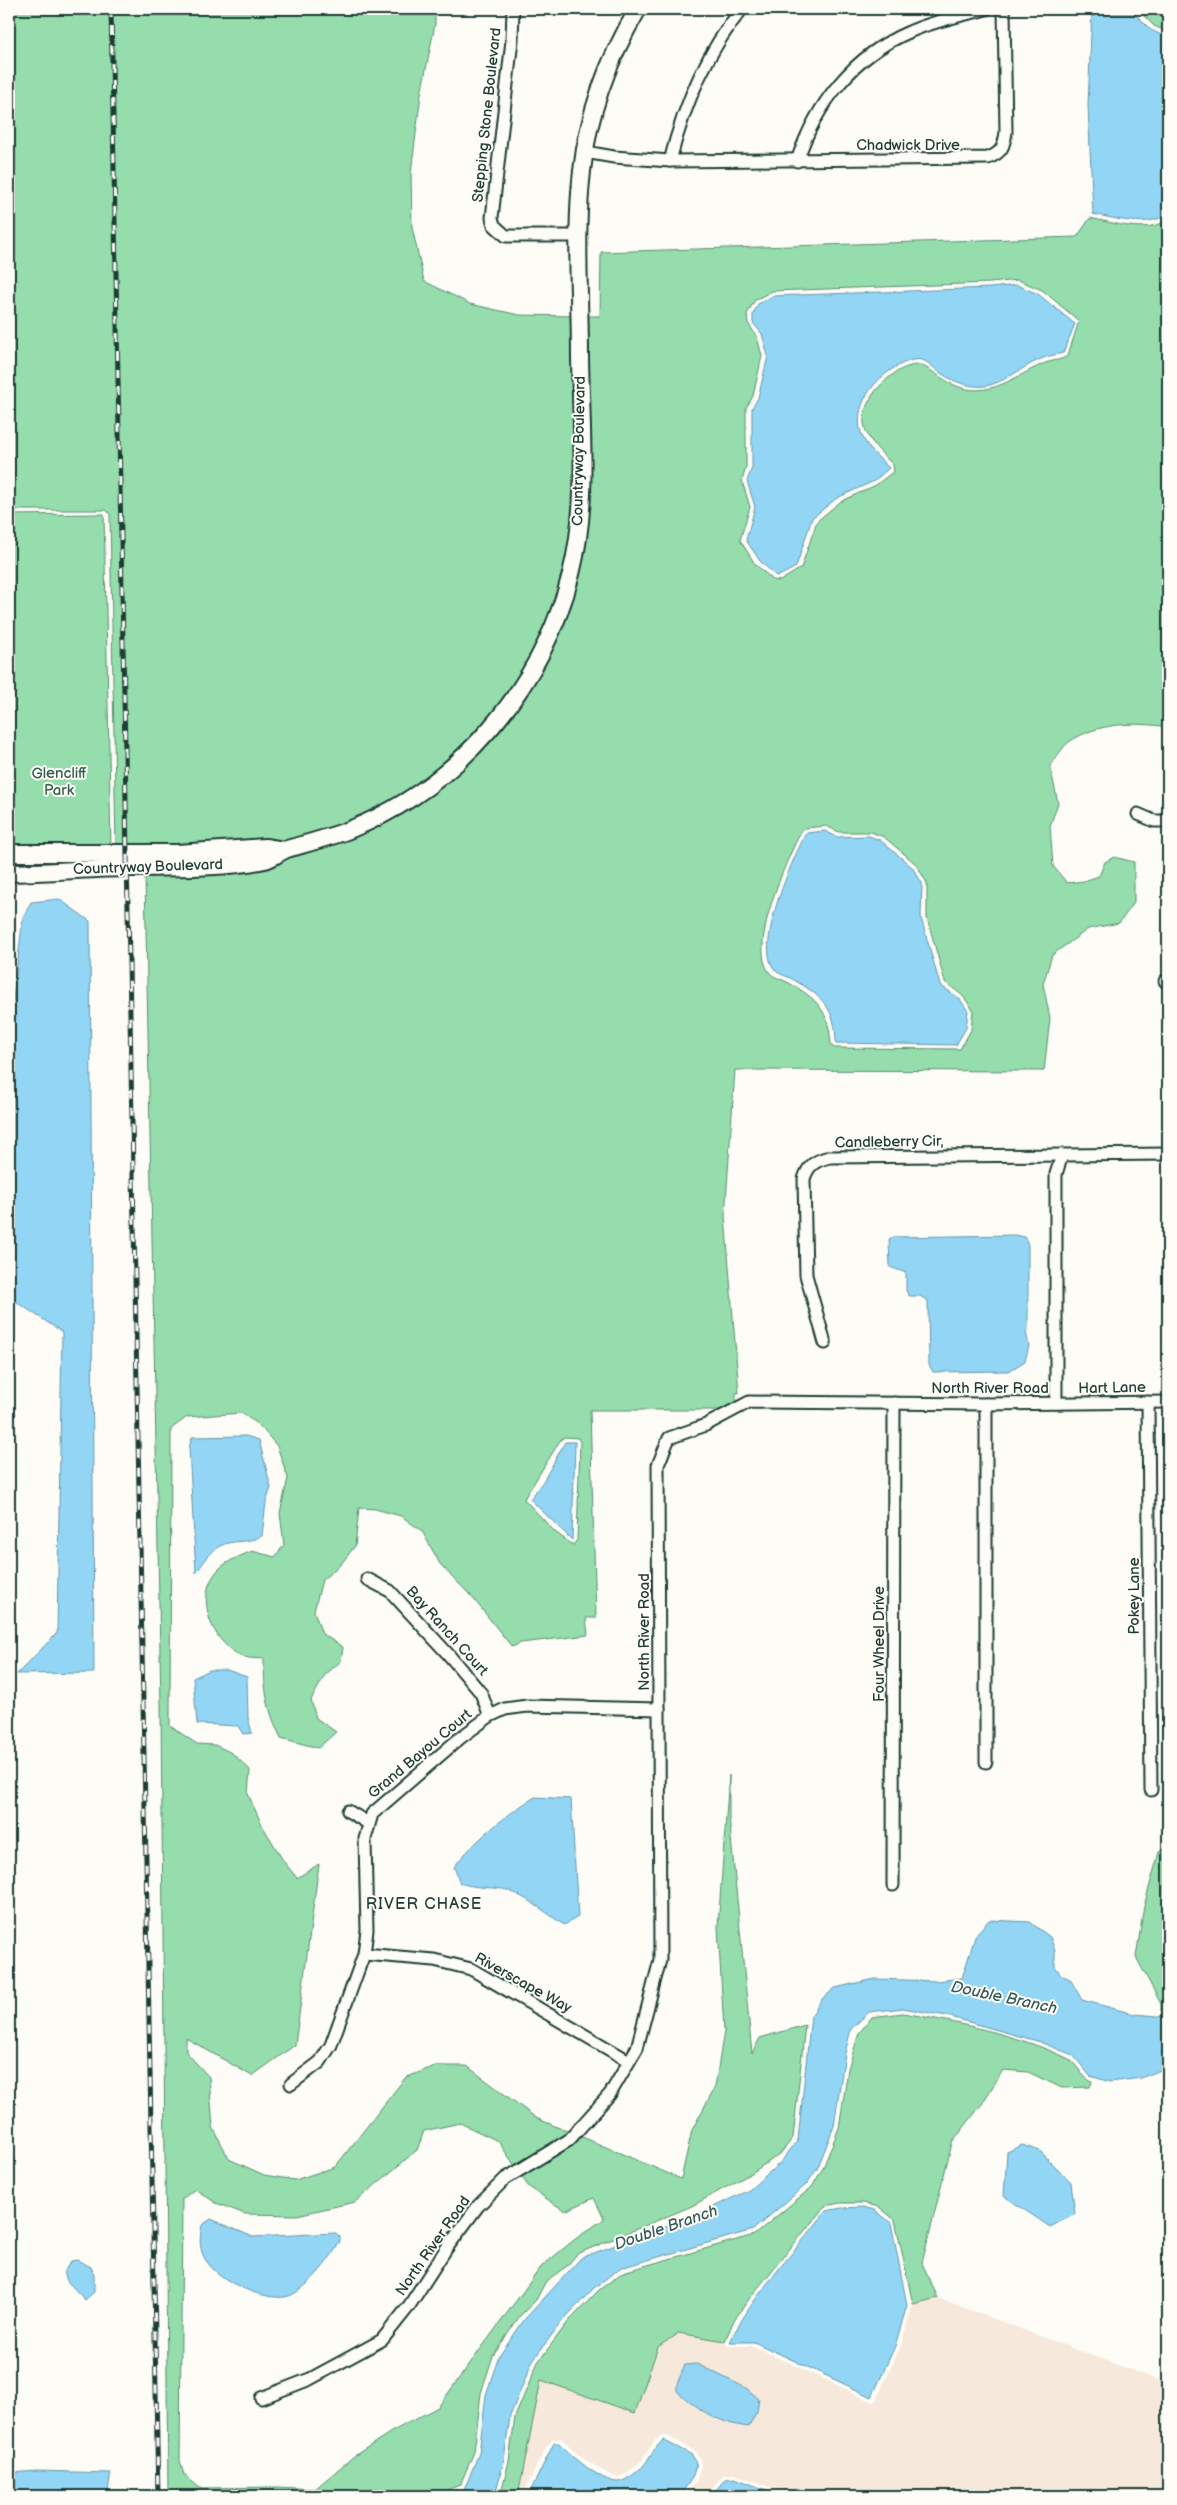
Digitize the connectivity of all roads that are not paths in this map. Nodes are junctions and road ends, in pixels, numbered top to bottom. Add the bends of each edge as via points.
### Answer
1 (513, 9) edge
2 (638, 9) edge
3 (742, 9) edge
4 (986, 9) edge
5 (1004, 9) edge
6 (585, 152) junction
7 (670, 160) junction
8 (797, 161) junction
9 (579, 236) junction
10 (1138, 814) dead end
11 (1168, 820) edge
12 (284, 850) junction
13 (9, 853) edge
14 (9, 873) edge
15 (1168, 1154) edge
16 (1062, 1156) junction
17 (825, 1343) dead end
18 (1148, 1402) junction
19 (1168, 1402) edge
20 (894, 1403) junction
21 (1056, 1403) junction
22 (986, 1404) junction
23 (367, 1579) dead end
24 (659, 1709) junction
25 (490, 1716) junction
26 (986, 1762) dead end
27 (1151, 1790) dead end
28 (348, 1811) dead end
29 (368, 1823) junction
30 (893, 1885) dead end
31 (364, 1954) junction
32 (629, 2061) junction
33 (291, 2084) dead end
34 (261, 2398) dead end

1 - 9 street, Stepping Stone Boulevard via 492,218 506,236
2 - 6 street, Countryway Boulevard via 602,84
3 - 7 street via 719,41 694,87
4 - 8 street via 908,32 860,62 816,115
5 - 8 street, Chadwick Drive via 1006,132 1003,149 997,155 978,160
6 - 7 street, Chadwick Drive
6 - 9 street, Countryway Boulevard
7 - 8 street, Chadwick Drive
9 - 12 street, Countryway Boulevard via 580,515 571,572 544,648 514,699 460,761 406,801 381,815 325,839
10 - 11 street via 1154,821
12 - 13 street, Countryway Boulevard via 265,847 185,853
12 - 14 street, Countryway Boulevard via 269,859 222,865
15 - 16 street
16 - 17 street, Candleberry Cir, via 830,1157 813,1164 804,1179 804,1259 809,1290
16 - 21 street, North River Road via 1056,1174
18 - 19 street, Hart Lane
18 - 21 street, Hart Lane
18 - 27 street, Pokey Lane
20 - 22 street, North River Road
20 - 24 street, North River Road via 749,1402 706,1425 669,1438 658,1465
20 - 30 street, Four Wheel Drive
21 - 22 street, North River Road
22 - 26 street
23 - 25 street, Bay Ranch Court via 390,1591 448,1654 482,1692
24 - 25 street, Grand Bayou Court via 527,1706 505,1709
24 - 32 street, North River Road via 660,1960 637,2048
25 - 29 street, Grand Bayou Court via 385,1801
28 - 29 street
29 - 31 street, Grand Bayou Court via 365,1839 367,1930
31 - 32 street, Riverscape Way via 434,1960 472,1969
31 - 33 street, Grand Bayou Court via 331,2045 320,2062
32 - 34 street, North River Road via 610,2094 569,2140 505,2179 478,2206 382,2340 310,2379

